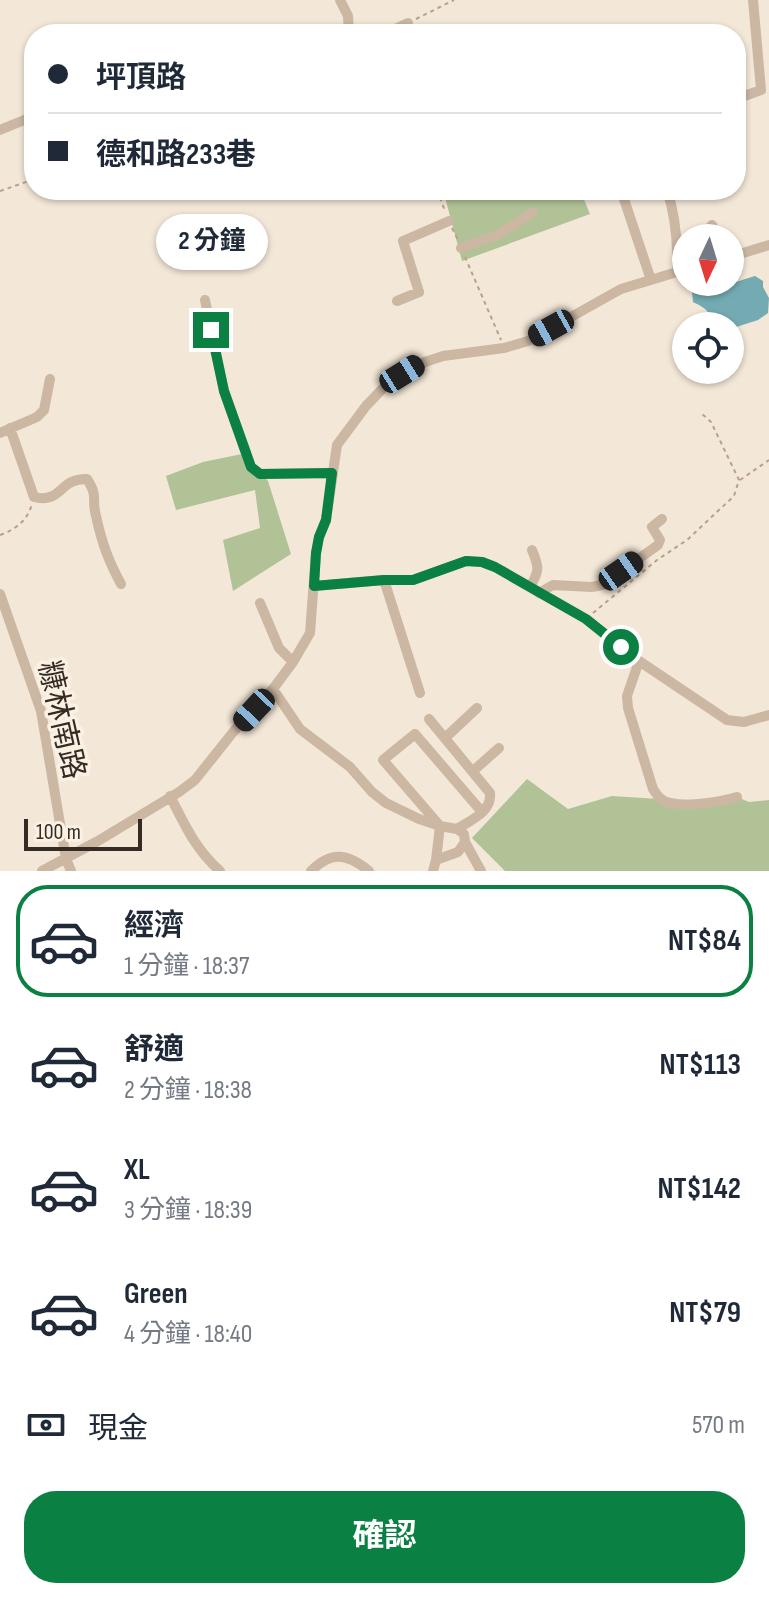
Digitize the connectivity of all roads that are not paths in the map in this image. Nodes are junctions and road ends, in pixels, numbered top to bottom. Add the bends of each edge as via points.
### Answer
1 (340, 0) edge
2 (753, 0) edge
3 (348, 24) edge
4 (769, 56) edge
5 (757, 66) junction
6 (746, 95) edge
7 (24, 120) edge
8 (0, 130) edge
9 (624, 200) edge
10 (670, 200) edge
11 (533, 212) dead end
12 (449, 221) road end
13 (675, 224) edge
14 (769, 245) edge
15 (461, 248) road end
16 (744, 253) edge
17 (672, 275) edge
18 (651, 280) junction
19 (205, 300) dead end
20 (397, 301) dead end
21 (50, 379) dead end
22 (5, 430) edge
23 (332, 473) junction
24 (662, 519) dead end
25 (532, 550) dead end
26 (384, 580) junction
27 (121, 584) dead end
28 (314, 586) junction
29 (535, 590) junction
30 (0, 594) edge
31 (260, 603) dead end
32 (639, 661) junction
33 (293, 662) junction
34 (273, 689) junction
35 (420, 693) dead end
36 (477, 708) dead end
37 (769, 715) edge
38 (429, 719) dead end
39 (445, 738) junction
40 (499, 748) dead end
41 (473, 771) junction
42 (170, 796) junction
43 (737, 797) dead end
44 (482, 812) junction
45 (440, 826) junction
46 (457, 829) junction
47 (465, 842) junction
48 (66, 859) junction
49 (434, 866) edge
50 (42, 871) edge
51 (71, 871) edge
52 (220, 871) edge
53 (311, 871) edge
54 (369, 871) edge
55 (481, 871) edge

1 - 3 street
2 - 5 street
4 - 5 street
5 - 6 street via 761,90
7 - 8 street
9 - 18 street
10 - 13 street
11 - 15 street via 499,234
12 - 20 street via 403,241 419,292
14 - 16 street
17 - 18 street
18 - 23 street via 621,289 528,341 416,365 366,406 337,445
19 - 23 street via 224,391 251,467 260,474
21 - 22 street via 44,410
22 - 27 street via 34,497 48,499 71,481 87,479 95,491 94,511 106,556
23 - 28 street
24 - 29 street via 652,527 658,545 602,585
25 - 29 street via 539,567
26 - 28 street
26 - 29 street via 413,580 474,561
26 - 35 street
28 - 33 street via 310,633
29 - 32 street via 586,619
30 - 48 street, 糠林南路 via 39,703
31 - 33 street via 279,648
32 - 37 street via 727,720
32 - 43 street via 628,708 659,799 673,804
33 - 34 street
34 - 42 street via 195,780
34 - 45 street via 300,729 350,767 372,792
36 - 39 street
38 - 39 street
39 - 41 street
40 - 41 street
41 - 44 street via 490,793 489,806
42 - 48 street
42 - 52 street via 204,857
44 - 45 street via 415,734 383,760
44 - 46 street
45 - 46 street
45 - 49 street
46 - 47 street
47 - 49 street
47 - 55 street
48 - 50 street
48 - 51 street, 糠林南路
53 - 54 street via 323,859 341,856

